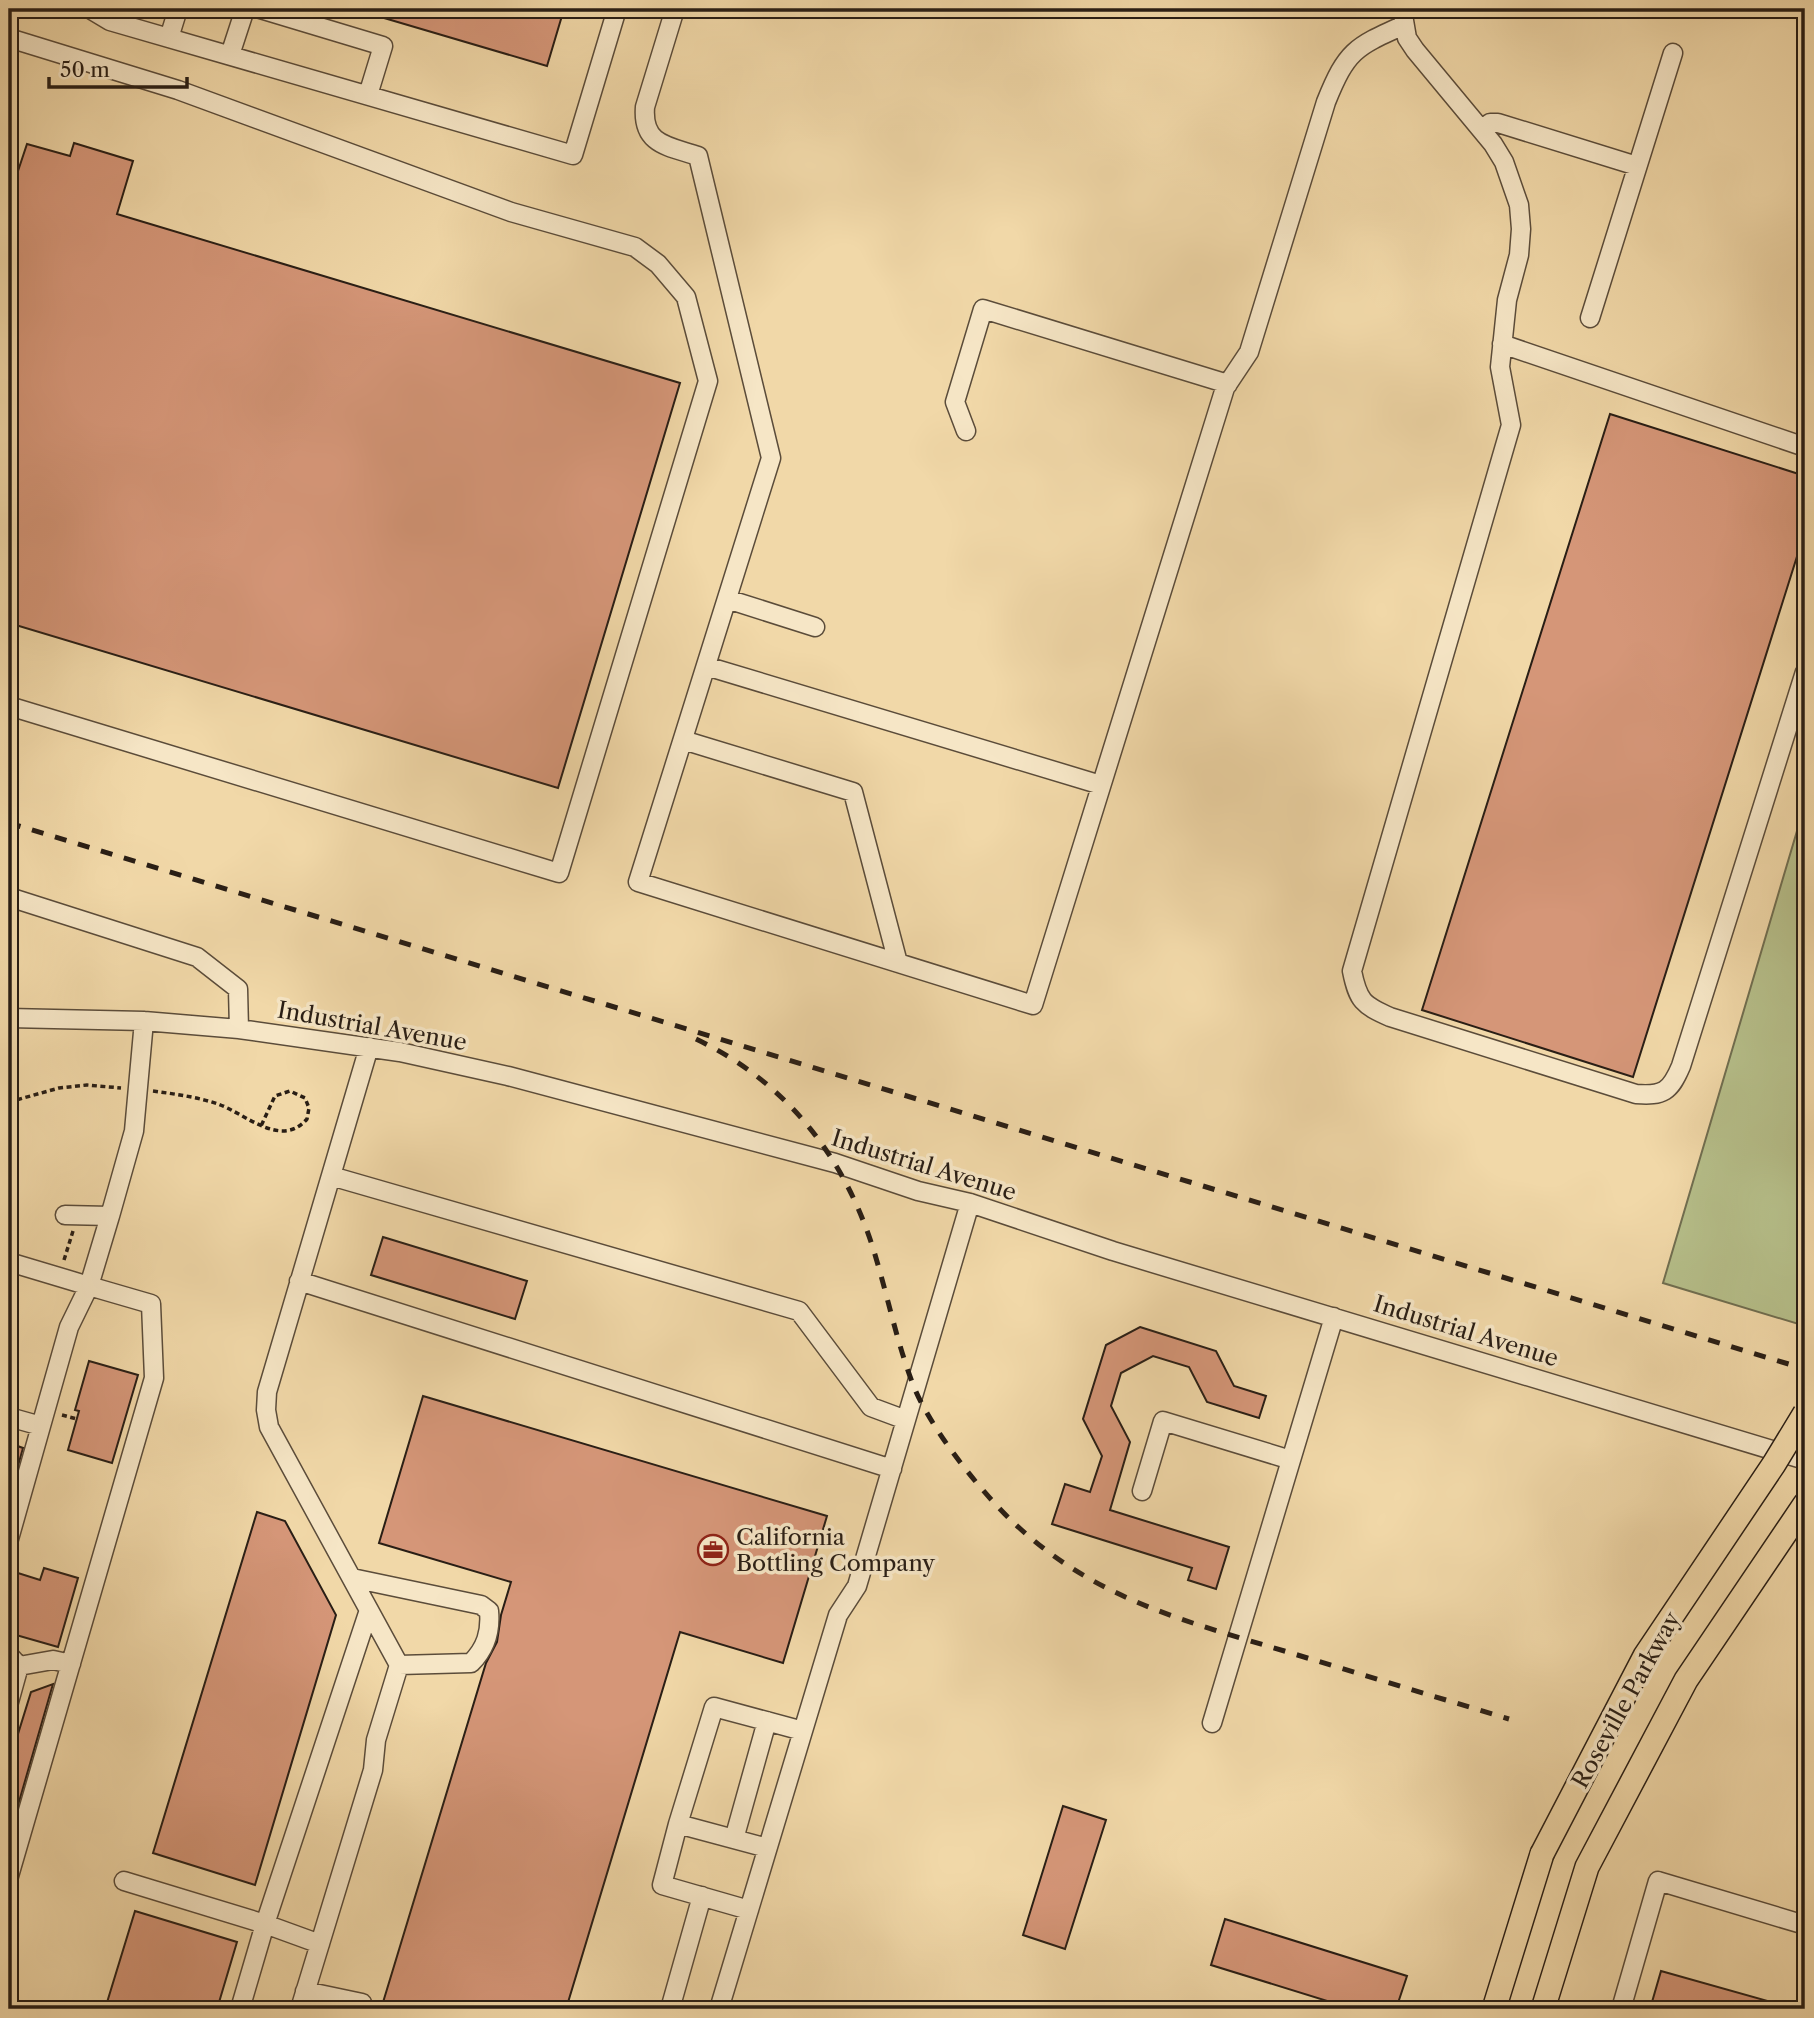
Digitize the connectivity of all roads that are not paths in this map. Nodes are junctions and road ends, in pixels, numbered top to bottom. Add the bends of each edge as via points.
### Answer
1 (90, 9) edge
2 (178, 9) edge
3 (245, 9) edge
4 (260, 9) edge
5 (617, 9) edge
6 (675, 9) edge
7 (1403, 17) edge
8 (9, 38) edge
9 (169, 38) junction
10 (1672, 52) dead end
11 (230, 55) junction
12 (368, 96) junction
13 (1482, 130) junction
14 (1637, 166) junction
15 (1590, 318) dead end
16 (1502, 344) junction
17 (1228, 384) junction
18 (966, 431) dead end
19 (1805, 447) edge
20 (727, 599) junction
21 (815, 627) dead end
22 (706, 666) junction
23 (1805, 672) edge
24 (9, 706) edge
25 (682, 740) junction
26 (1101, 785) junction
27 (9, 897) edge
28 (898, 963) junction
29 (9, 1018) edge
30 (144, 1021) junction
31 (239, 1030) junction
32 (369, 1047) junction
33 (331, 1176) junction
34 (970, 1203) junction
35 (71, 1215) road end
36 (110, 1216) junction
37 (9, 1262) edge
38 (299, 1281) junction
39 (89, 1286) junction
40 (1334, 1317) junction
41 (1805, 1413) edge
42 (9, 1417) edge
43 (906, 1420) junction
44 (41, 1426) junction
45 (1291, 1460) junction
46 (1805, 1460) edge
47 (892, 1469) junction
48 (1142, 1491) dead end
49 (1805, 1504) edge
50 (9, 1539) edge
51 (352, 1578) junction
52 (369, 1610) junction
53 (14, 1660) edge
54 (71, 1664) junction
55 (399, 1665) junction
56 (9, 1702) edge
57 (767, 1721) junction
58 (1212, 1723) dead end
59 (803, 1731) junction
60 (678, 1824) junction
61 (734, 1839) junction
62 (768, 1848) junction
63 (12, 1853) edge
64 (9, 1876) edge
65 (124, 1881) dead end
66 (702, 1896) junction
67 (749, 1910) junction
68 (265, 1924) junction
69 (1805, 1925) edge
70 (320, 1944) junction
71 (305, 1991) junction
72 (240, 2009) edge
73 (300, 2009) edge
74 (360, 2009) edge
75 (670, 2009) edge
76 (719, 2009) edge
77 (1494, 2009) edge
78 (1543, 2009) edge
79 (1621, 2009) edge

1 - 9 street
2 - 9 street
3 - 11 street
4 - 12 street via 383,46
5 - 12 street via 572,155
6 - 20 street via 644,122 661,144 698,156 771,458
7 - 13 street via 1407,38 1422,60
7 - 17 street via 1360,45 1339,69 1249,352
8 - 24 street via 178,90 511,212 635,247 686,297 708,381 559,873
9 - 11 street
10 - 14 street
11 - 12 street
13 - 14 street via 1498,123
13 - 16 street via 1504,162 1519,205 1519,255
14 - 15 street
16 - 19 street
16 - 23 street via 1500,367 1511,425 1352,971 1356,991 1368,1008 1636,1094 1655,1095 1672,1086
17 - 18 street via 983,309 955,402
17 - 26 street
20 - 21 street
20 - 22 street
22 - 25 street
22 - 26 street
25 - 28 street via 853,792
25 - 28 street via 638,883
26 - 28 street via 1033,1005
27 - 31 street via 197,957 238,989
29 - 30 street, Industrial Avenue
30 - 31 street, Industrial Avenue
30 - 36 street via 134,1131
31 - 32 street, Industrial Avenue
32 - 33 street
32 - 34 street, Industrial Avenue via 508,1076
33 - 38 street
33 - 43 street via 799,1311 871,1407
34 - 40 street, Industrial Avenue
34 - 43 street
35 - 36 street
36 - 39 street
37 - 39 street
38 - 47 street
38 - 51 street via 271,1375 266,1410 269,1427
39 - 44 street via 69,1327
39 - 54 street via 151,1304 154,1378
40 - 45 street
40 - 46 street, Industrial Avenue
41 - 77 main road, Roseville Parkway, bridge via 1645,1656 1542,1854
42 - 44 street
43 - 47 street
44 - 50 street
45 - 48 street via 1163,1421
45 - 58 street
47 - 59 street via 857,1586 838,1615
49 - 78 main road, Roseville Parkway via 1686,1680 1587,1867
51 - 52 street
51 - 55 street via 481,1605 489,1611 491,1626 483,1651 471,1663
52 - 55 street
52 - 68 street
53 - 54 street
53 - 56 street
54 - 63 street
55 - 70 street via 376,1740 373,1770
57 - 59 street
57 - 60 street via 713,1707
57 - 61 street
59 - 62 street
60 - 61 street
60 - 66 street via 662,1885
61 - 62 street
62 - 67 street
63 - 64 street
65 - 68 street
66 - 67 street
66 - 75 street
67 - 76 street
68 - 70 street
68 - 72 street
69 - 79 street via 1658,1881
70 - 71 street
71 - 73 street
71 - 74 street via 362,2003

